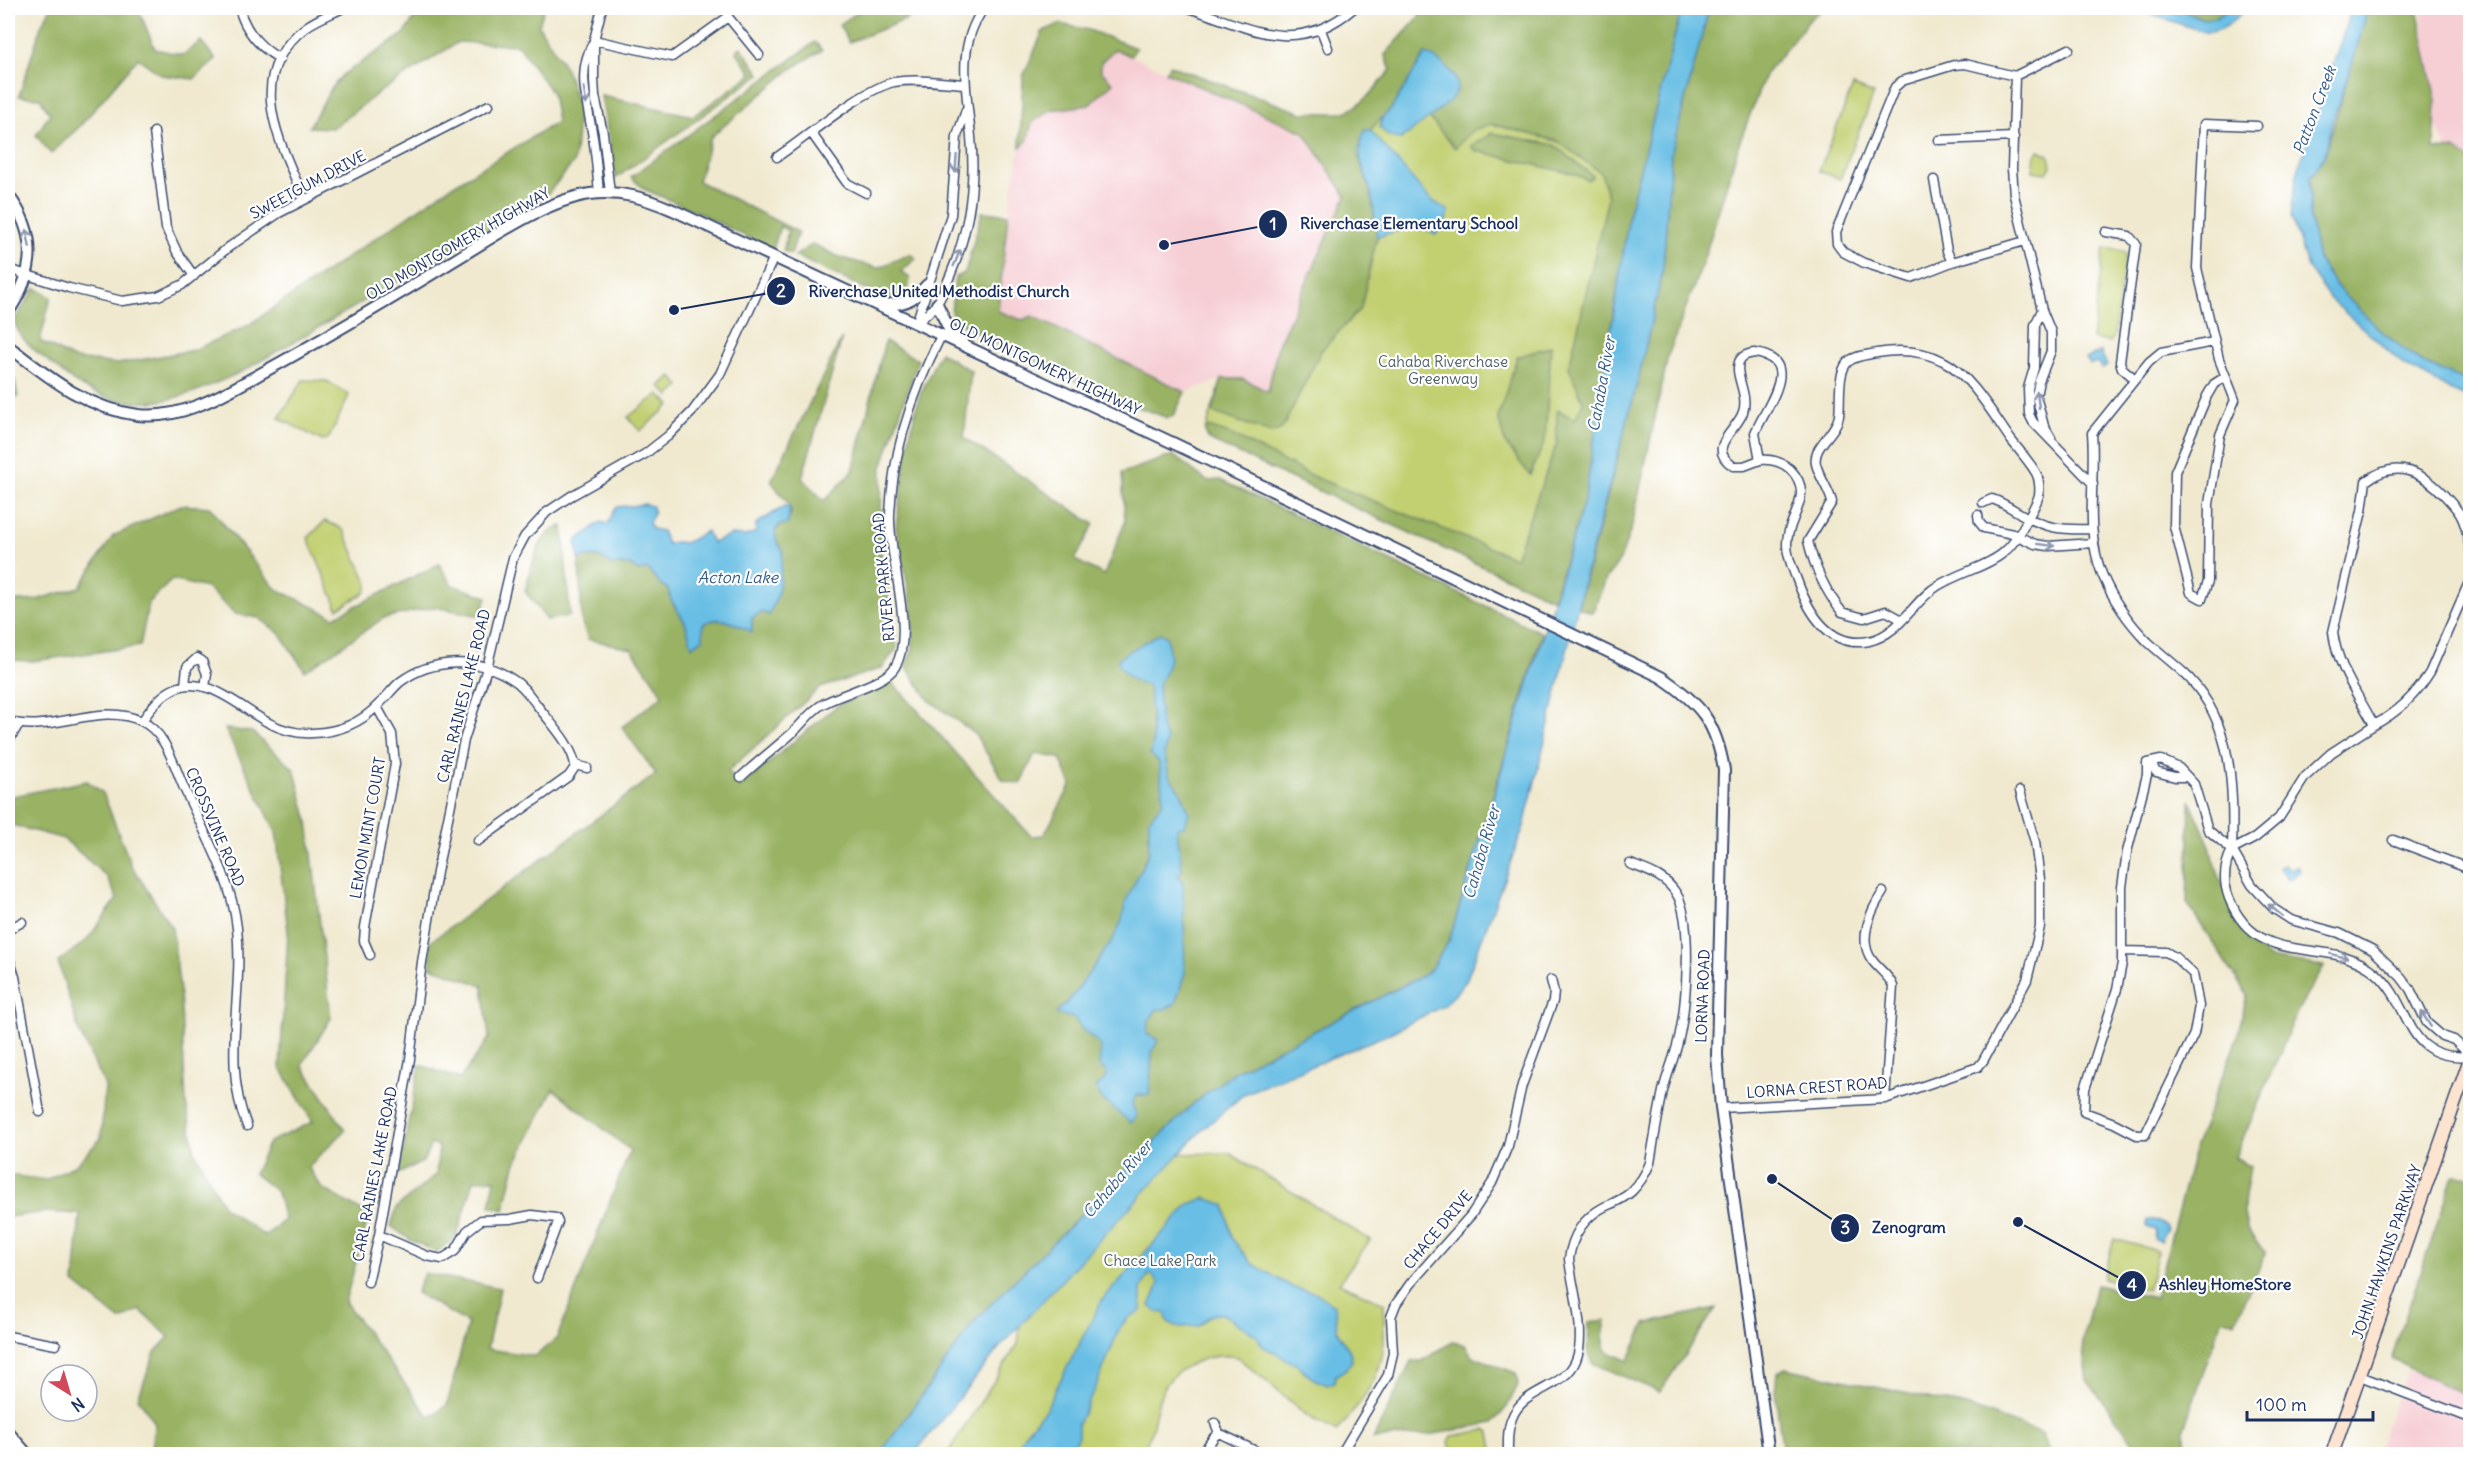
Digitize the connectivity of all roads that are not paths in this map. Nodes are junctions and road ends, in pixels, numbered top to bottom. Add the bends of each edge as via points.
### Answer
1 (239, 8) edge
2 (343, 8) edge
3 (602, 8) edge
4 (984, 8) edge
5 (1190, 8) edge
6 (1354, 8) edge
7 (1321, 30) junction
8 (594, 40) junction
9 (1328, 48) dead end
10 (2069, 50) dead end
11 (759, 55) dead end
12 (280, 59) junction
13 (2015, 76) junction
14 (964, 84) junction
15 (489, 105) dead end
16 (967, 107) junction
17 (2257, 126) dead end
18 (153, 132) dead end
19 (812, 134) junction
20 (2014, 137) junction
21 (1939, 140) dead end
22 (777, 157) dead end
23 (1934, 180) dead end
24 (604, 193) junction
25 (866, 193) dead end
26 (8, 195) edge
27 (304, 199) junction
28 (2106, 232) dead end
29 (2025, 241) junction
30 (774, 257) junction
31 (1952, 262) junction
32 (8, 269) edge
33 (26, 275) junction
34 (195, 276) junction
35 (927, 285) junction
36 (873, 303) junction
37 (937, 304) junction
38 (2042, 310) junction
39 (8, 312) edge
40 (916, 324) junction
41 (941, 336) junction
42 (2214, 342) junction
43 (8, 346) edge
44 (970, 350) junction
45 (2225, 377) junction
46 (2135, 379) junction
47 (2051, 438) junction
48 (1760, 460) junction
49 (2094, 484) junction
50 (1983, 503) dead end
51 (1978, 515) dead end
52 (2028, 518) junction
53 (2092, 529) junction
54 (2019, 536) junction
55 (2093, 543) junction
56 (2470, 550) edge
57 (2470, 580) edge
58 (1902, 620) junction
59 (1555, 626) joint
60 (487, 668) junction
61 (185, 685) junction
62 (205, 687) junction
63 (377, 707) junction
64 (8, 721) edge
65 (142, 721) junction
66 (20, 724) junction
67 (2374, 725) junction
68 (8, 742) edge
69 (575, 765) junction
70 (586, 768) dead end
71 (741, 777) dead end
72 (2020, 791) dead end
73 (2393, 840) dead end
74 (478, 841) dead end
75 (2232, 850) junction
76 (1630, 864) dead end
77 (2470, 869) edge
78 (1883, 892) dead end
79 (22, 922) dead end
80 (8, 930) edge
81 (2122, 951) junction
82 (8, 955) edge
83 (370, 956) dead end
84 (1551, 980) dead end
85 (2470, 1057) edge
86 (1885, 1099) junction
87 (1721, 1108) junction
88 (40, 1112) dead end
89 (247, 1126) dead end
90 (379, 1235) junction
91 (537, 1278) dead end
92 (368, 1282) dead end
93 (8, 1336) edge
94 (56, 1345) dead end
95 (2360, 1376) junction
96 (2470, 1418) edge
97 (1215, 1423) dead end
98 (8, 1432) edge
99 (1219, 1433) junction
100 (27, 1455) edge
101 (1202, 1455) edge
102 (1262, 1455) edge
103 (1341, 1455) edge
104 (1508, 1455) edge
105 (1769, 1455) edge
106 (2332, 1455) edge

1 - 12 street via 255,38
2 - 12 street via 306,27
3 - 8 street
4 - 14 street via 968,41
5 - 7 street via 1277,35
6 - 7 street
7 - 9 street
8 - 11 street via 672,57 728,17
8 - 24 street
10 - 13 street
12 - 27 street via 272,84 271,112
13 - 20 street
13 - 31 street via 1954,64 1894,87 1836,232 1837,244 1843,252 1911,278
14 - 16 street
14 - 19 street via 894,82 869,92
15 - 27 street, SWEETGUM DRIVE
16 -> 35 street via 957,136 951,215
37 -> 16 street via 961,249 970,210 972,157
17 - 42 street via 2204,124 2197,268
18 - 34 street via 166,228
19 - 22 street
19 - 25 street via 847,183
20 - 21 street
20 - 29 street via 2014,195
23 - 31 street
24 - 30 street, OLD MONTGOMERY HIGHWAY via 627,194 656,203
24 - 43 street, OLD MONTGOMERY HIGHWAY via 575,198 538,213 226,393 176,412 145,415 97,406 56,383
33 -> 26 street via 30,262 28,239 20,213
27 - 34 street, SWEETGUM DRIVE via 248,233
28 - 46 street via 2129,236 2136,244 2120,362
29 - 31 street
29 - 38 street
30 - 36 street, OLD MONTGOMERY HIGHWAY
30 - 60 street, CARL RAINES LAKE ROAD via 720,374 692,412 645,454 557,505 525,536 509,570
32 - 33 street, SWEETGUM DRIVE
33 - 34 street, SWEETGUM DRIVE via 122,301 158,296
33 - 39 street
35 - 36 street via 901,305
35 - 40 street
36 - 40 street, OLD MONTGOMERY HIGHWAY
37 - 40 street
37 - 44 street via 949,329
47 -> 38 street via 2036,396 2051,351 2050,332
38 - 47 street via 2035,325 2028,402 2034,422
40 - 41 street, OLD MONTGOMERY HIGHWAY
41 - 44 street, OLD MONTGOMERY HIGHWAY
41 - 71 street, RIVER PARK ROAD via 912,399 892,495 893,563 904,647 894,669 867,686 820,705
42 - 45 street
42 - 46 street via 2161,352
44 - 59 street, OLD MONTGOMERY HIGHWAY
45 - 45 street via 2235,400 2220,435 2209,504 2208,580 2202,599 2191,593 2174,526 2175,472 2207,396 2214,384
46 - 49 street via 2092,434
47 - 49 street
48 - 48 street via 1755,433 1774,400 1779,376 1775,361 1754,352 1739,362 1745,405 1737,425 1724,439 1722,452 1733,466
48 - 58 street via 1774,460 1789,468 1800,486 1802,496 1788,534 1788,554 1815,619 1832,634 1854,641 1881,636
49 - 53 street
50 - 52 street via 1998,501
51 - 54 street via 1984,528
52 - 53 street via 2055,529
52 - 54 street
52 - 58 street via 2038,495 2037,474 1955,369 1917,351 1889,351 1857,357 1847,363 1842,374 1836,429 1816,457 1832,502 1808,541 1822,579 1842,612 1864,618 1886,611
53 - 55 street
54 -> 55 street via 2048,546
54 - 58 street via 1992,562 1930,591
55 - 75 street via 2102,574 2121,610 2146,640 2189,678 2221,725 2234,809
56 - 67 street via 2457,509 2420,474 2391,469 2366,481 2333,632 2344,672
57 - 67 street via 2422,686 2391,717
59 - 87 street, LORNA ROAD via 1661,677 1689,696 1707,718 1721,752 1725,770 1717,1055
60 - 63 street via 448,663 423,669 400,682
60 - 69 street via 511,677 524,688 569,748
60 - 90 street, CARL RAINES LAKE ROAD via 464,740 437,872
61 - 62 street
61 - 62 street via 187,667 197,658 206,669
61 - 65 street via 164,696
62 - 63 street via 269,723 299,733 335,730 359,721
63 - 83 street, LEMON MINT COURT via 392,734 395,764 364,927
64 - 66 street
65 - 66 street via 116,714
65 - 89 street, CROSSVINE ROAD via 157,733 169,753 236,914 239,946 233,1073
66 - 68 street
67 - 75 street via 2331,753 2305,777 2279,818 2255,838
69 - 70 street
69 - 74 street via 568,776
72 - 86 street, LORNA CREST ROAD via 2035,842 2040,879 2040,927 2027,980 1977,1067
73 - 77 street
75 - 81 street via 2208,830 2194,784 2187,777 2156,772 2147,763 2122,886
85 -> 75 street via 2454,1041 2433,1030 2410,989 2373,950 2339,933 2291,920 2274,909 2252,885
75 -> 85 street via 2226,861 2226,887 2238,914 2254,932 2277,946 2338,955 2367,968 2390,991 2417,1039 2446,1056
76 - 104 street via 1665,880 1682,904 1686,981 1680,1035 1645,1174 1631,1192 1585,1221 1573,1239 1569,1259 1580,1332 1577,1359 1568,1373 1526,1399 1515,1411
78 - 86 street via 1868,922 1867,936 1870,958 1893,986
79 - 80 street
81 - 81 street via 2117,989 2085,1089 2084,1112 2145,1136 2194,1034 2199,1006 2193,974 2175,957 2166,952
82 - 88 street
84 - 103 street, CHACE DRIVE via 1553,1001 1522,1085 1508,1146 1492,1183 1471,1215 1396,1304 1391,1317 1388,1375
85 - 95 main road, JOHN HAWKINS PARKWAY
86 - 87 street, LORNA CREST ROAD
87 - 105 street, LORNA ROAD
90 - 91 street via 427,1256 442,1258 455,1251 467,1231 481,1220 532,1215 556,1218 555,1234
90 - 92 street, CARL RAINES LAKE ROAD
93 - 94 street
95 - 96 street
95 - 106 main road, JOHN HAWKINS PARKWAY
97 - 99 street
98 - 100 street
99 - 101 street
99 - 102 street

